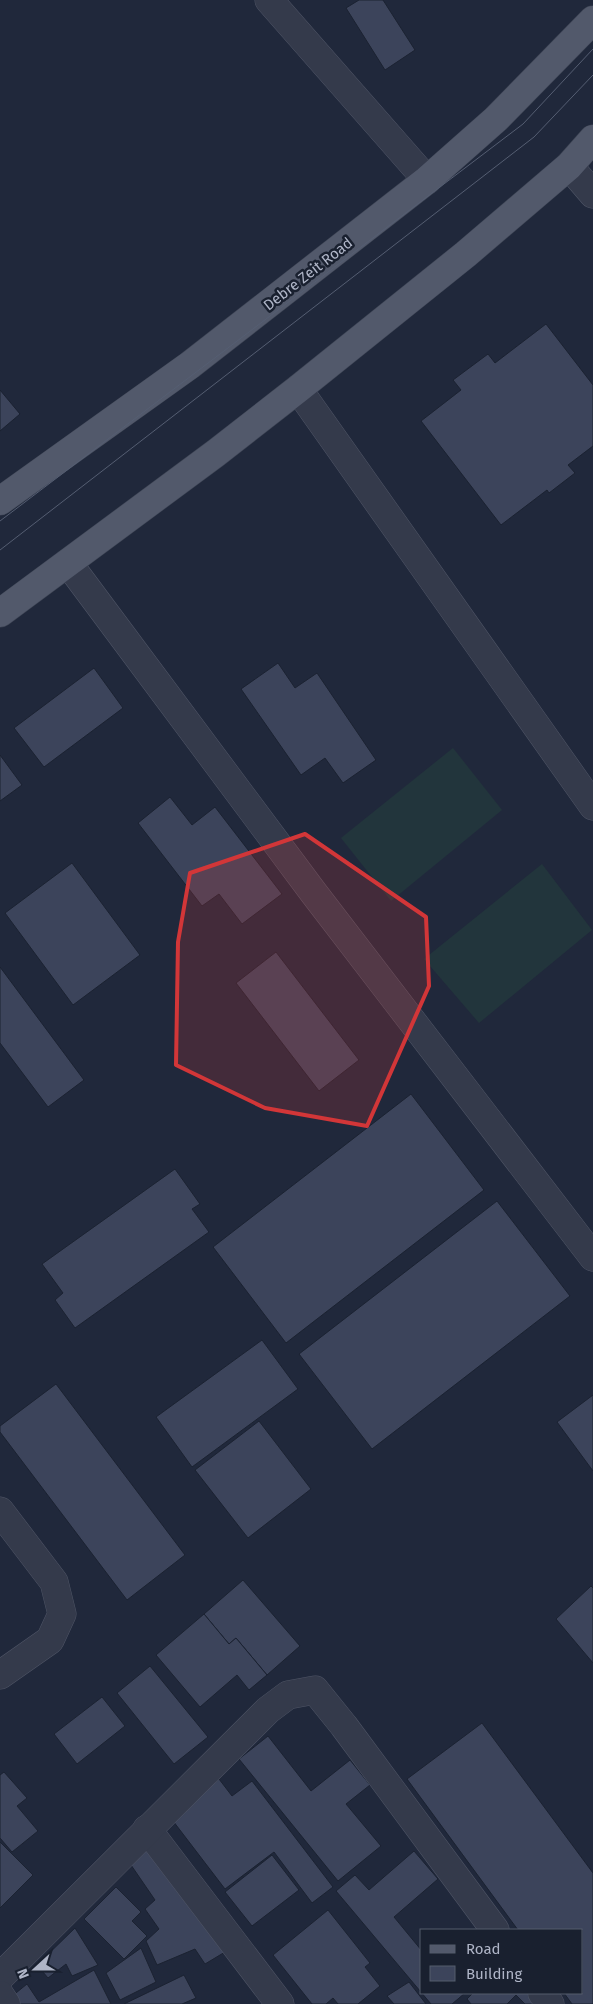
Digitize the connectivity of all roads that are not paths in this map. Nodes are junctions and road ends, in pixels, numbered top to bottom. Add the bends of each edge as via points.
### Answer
1 (269, 0) edge
2 (593, 20) edge
3 (593, 139) edge
4 (569, 166) junction
5 (426, 180) junction
6 (593, 194) edge
7 (298, 389) junction
8 (0, 501) edge
9 (68, 562) junction
10 (0, 613) edge
11 (593, 806) edge
12 (593, 1257) edge
13 (0, 1510) edge
14 (0, 1675) edge
15 (147, 1830) junction
16 (494, 1929) edge
17 (0, 1977) edge
18 (0, 1995) edge
19 (6, 2004) edge
20 (280, 2004) edge

1 - 5 street
2 - 5 main road, Debre Zeit Road via 496,119
3 - 4 main road
4 - 6 street
4 - 7 main road via 466,254
5 - 8 main road, Debre Zeit Road via 190,364
7 - 9 main road
7 - 11 street
9 - 10 main road
9 - 12 street via 313,892
13 - 14 street via 54,1582 62,1614 50,1640
15 - 16 street via 268,1710 288,1695 315,1690
15 - 17 street
15 - 20 street
18 - 19 street

